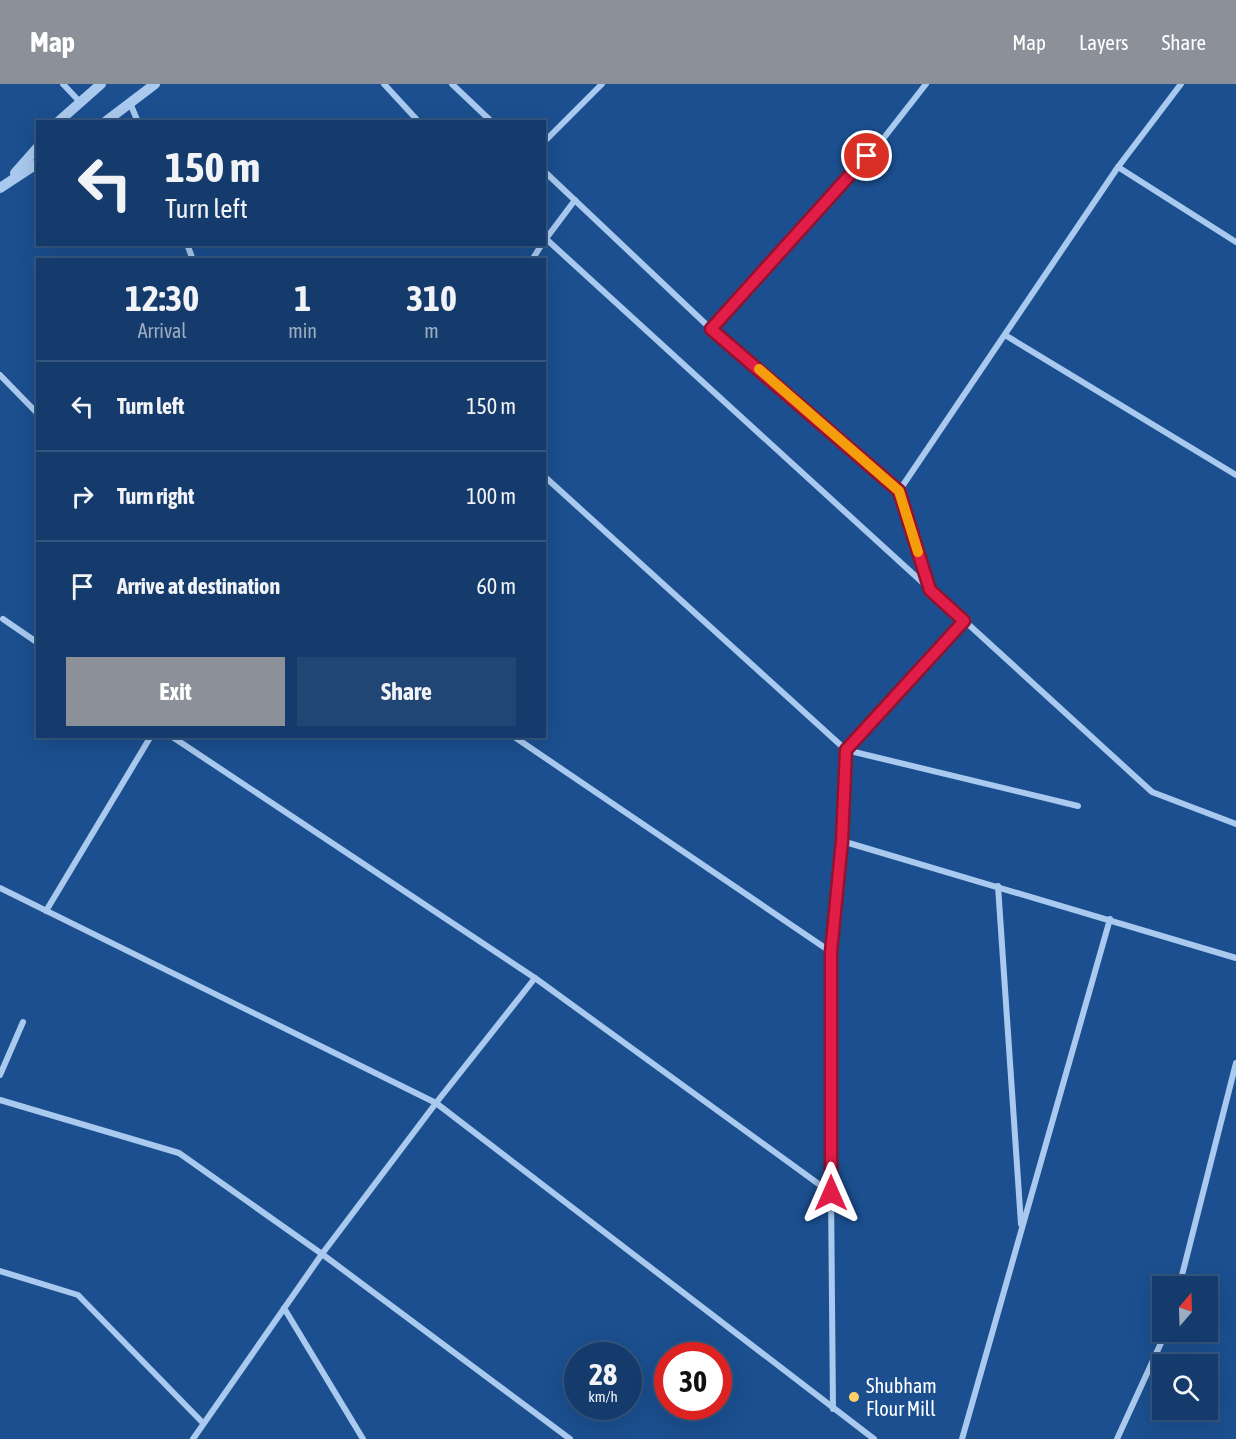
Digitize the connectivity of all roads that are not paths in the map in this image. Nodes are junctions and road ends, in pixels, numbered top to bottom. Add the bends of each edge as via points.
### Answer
1 (63, 84) edge
2 (101, 84) edge
3 (155, 84) edge
4 (384, 84) edge
5 (452, 84) edge
6 (602, 84) edge
7 (926, 84) edge
8 (1181, 84) edge
9 (80, 102) junction
10 (130, 103) junction
11 (60, 120) edge
12 (108, 120) edge
13 (137, 120) edge
14 (417, 120) edge
15 (490, 120) edge
16 (546, 140) edge
17 (36, 149) edge
18 (36, 164) edge
19 (1118, 167) junction
20 (546, 173) edge
21 (9, 181) junction
22 (0, 188) edge
23 (575, 200) junction
24 (546, 237) edge
25 (546, 242) edge
26 (1236, 242) edge
27 (711, 329) junction
28 (1005, 335) junction
29 (0, 375) edge
30 (36, 412) edge
31 (1236, 475) edge
32 (546, 478) edge
33 (899, 491) junction
34 (930, 590) junction
35 (3, 619) dead end
36 (964, 621) junction
37 (36, 642) edge
38 (150, 738) edge
39 (174, 738) edge
40 (516, 738) edge
41 (846, 750) junction
42 (1078, 806) dead end
43 (1236, 824) edge
44 (842, 841) junction
45 (999, 886) junction
46 (0, 888) edge
47 (46, 911) junction
48 (1110, 919) junction
49 (831, 952) junction
50 (1236, 958) edge
51 (535, 978) junction
52 (23, 1022) dead end
53 (1236, 1063) edge
54 (0, 1075) edge
55 (0, 1100) edge
56 (436, 1103) junction
57 (831, 1193) junction
58 (1021, 1230) junction
59 (322, 1254) junction
60 (0, 1271) edge
61 (1182, 1276) edge
62 (284, 1308) junction
63 (1161, 1342) edge
64 (833, 1409) junction
65 (202, 1423) junction
66 (192, 1439) edge
67 (363, 1439) edge
68 (570, 1439) edge
69 (874, 1439) edge
70 (962, 1439) edge
71 (1117, 1439) edge

1 - 9 street
2 - 9 street
3 - 10 street
4 - 14 street
5 - 15 street
6 - 16 street
7 - 27 street via 883,139
8 - 19 street
9 - 11 street
10 - 12 street
10 - 13 street
17 - 21 street
18 - 21 street
19 - 26 street
19 - 28 street
20 - 23 street
21 - 22 street
23 - 24 street
23 - 27 street
25 - 34 street
27 - 33 street
28 - 31 street
28 - 33 street
29 - 30 street
32 - 41 street
33 - 34 street
34 - 36 street
35 - 37 street
36 - 41 street
36 - 43 street via 1152,792
38 - 47 street
39 - 51 street
40 - 49 street
41 - 42 street
41 - 44 street
44 - 45 street
44 - 49 street
45 - 48 street
45 - 58 street
46 - 47 street
47 - 56 street
48 - 50 street
48 - 58 street
49 - 57 street
51 - 56 street
51 - 57 street
52 - 54 street
53 - 61 street
55 - 59 street via 179,1154
56 - 59 street
56 - 64 street
57 - 64 street
58 - 70 street
59 - 62 street
59 - 68 street
60 - 65 street via 78,1295
62 - 65 street
62 - 67 street
63 - 71 street
64 - 69 street
65 - 66 street

